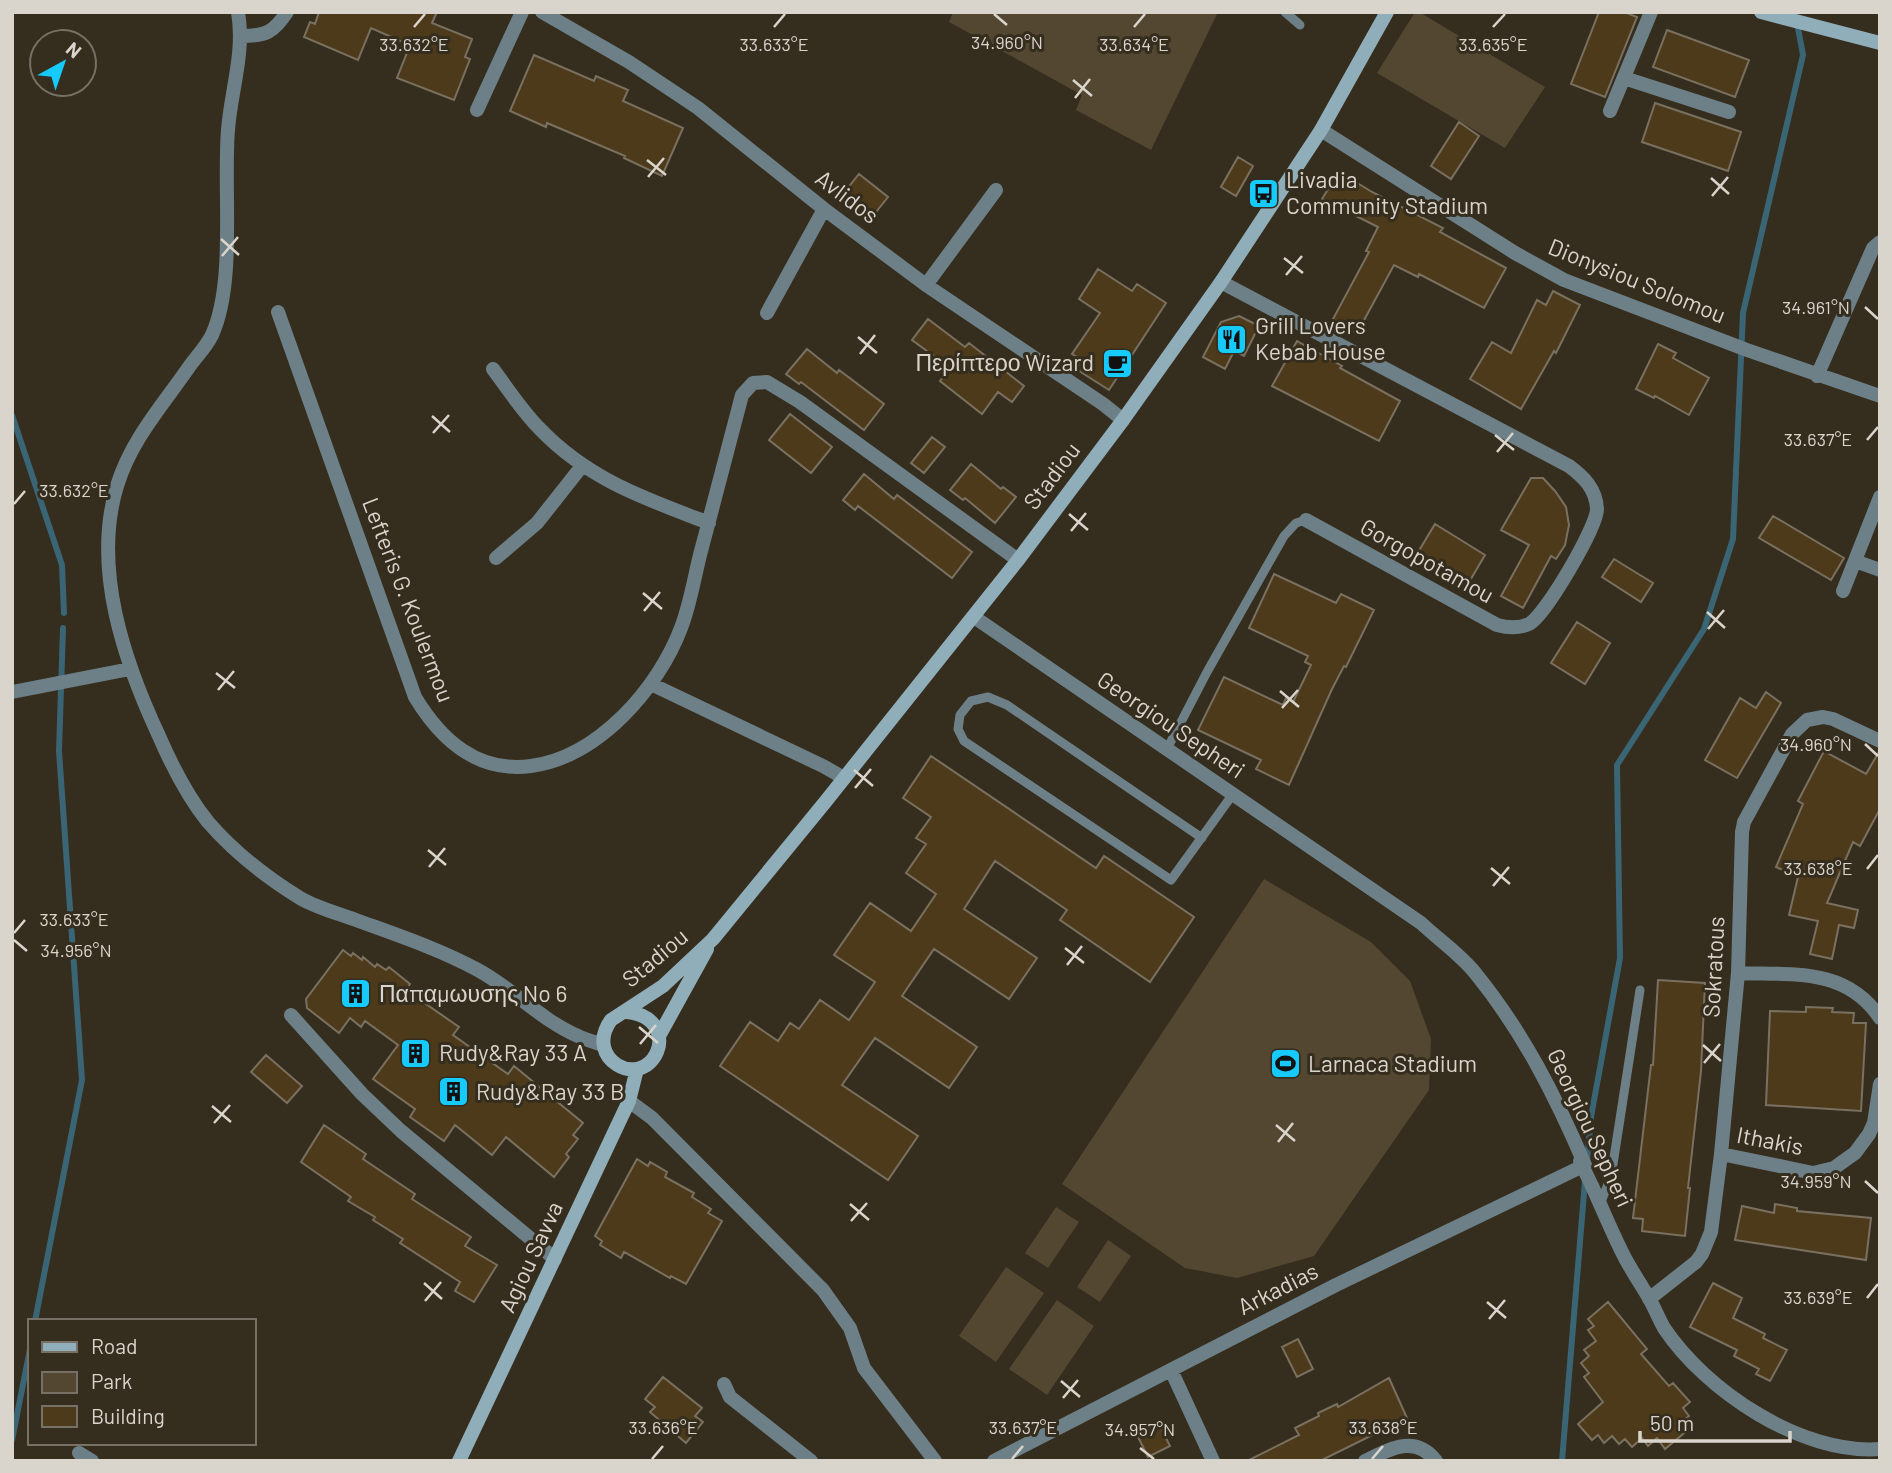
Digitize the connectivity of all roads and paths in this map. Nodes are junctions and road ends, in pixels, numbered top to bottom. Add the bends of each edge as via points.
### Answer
1 (238, 12) edge
2 (287, 12) edge
3 (523, 12) edge
4 (542, 12) edge
5 (1285, 12) edge
6 (1387, 12) edge
7 (1651, 12) edge
8 (1761, 12) edge
9 (1300, 25) dead end
10 (242, 36) junction
11 (1880, 43) edge
12 (1624, 78) junction
13 (477, 110) dead end
14 (1610, 111) dead end
15 (1729, 112) dead end
16 (1321, 130) junction
17 (996, 190) dead end
18 (824, 209) junction
19 (1880, 243) edge
20 (1221, 282) junction
21 (926, 285) junction
22 (278, 312) dead end
23 (767, 313) dead end
24 (494, 369) dead end
25 (1816, 376) junction
26 (1880, 396) edge
27 (1123, 420) junction
28 (582, 466) junction
29 (1880, 497) edge
30 (1306, 520) joint
31 (709, 523) junction
32 (496, 558) dead end
33 (1018, 561) junction
34 (1855, 561) junction
35 (1880, 570) edge
36 (1843, 592) dead end
37 (974, 617) junction
38 (130, 669) junction
39 (651, 684) junction
40 (12, 691) edge
41 (1880, 741) edge
42 (1167, 750) junction
43 (844, 778) junction
44 (1233, 794) junction
45 (1202, 838) junction
46 (713, 939) junction
47 (1738, 973) junction
48 (1640, 990) dead end
49 (626, 1012) junction
50 (291, 1015) dead end
51 (1880, 1018) edge
52 (659, 1036) junction
53 (603, 1045) junction
54 (637, 1069) junction
55 (1880, 1084) edge
56 (629, 1101) junction
57 (1721, 1154) junction
58 (1583, 1163) junction
59 (1600, 1204) junction
60 (555, 1259) junction
61 (1649, 1299) junction
62 (1171, 1370) junction
63 (724, 1384) dead end
64 (1880, 1449) edge
65 (1847, 1455) edge
66 (459, 1461) edge
67 (811, 1461) edge
68 (935, 1461) edge
69 (994, 1461) edge
70 (1213, 1461) edge
71 (1365, 1461) edge
72 (1436, 1461) edge

1 - 10 street
2 - 10 street via 277,27 266,33
3 - 13 street
4 - 18 street, Avlidos via 698,108
5 - 9 lane
6 - 16 street, Stadiou
7 - 12 street
8 - 11 street
10 - 38 street via 228,126 224,280 217,321 204,349 133,446 111,510 108,552 120,636
12 - 14 street
12 - 15 street
16 - 20 street, Stadiou
16 - 25 street, Dionysiou Solomou via 1564,280
17 - 21 street
18 - 21 street, Avlidos
18 - 23 street
19 - 25 street
20 - 27 street, Stadiou
20 - 30 street, Gorgopotamou via 1569,466 1586,479 1597,509 1592,528 1545,608 1530,624 1514,628 1497,625
21 - 27 street, Avlidos
22 - 39 street, Lefteris G. Koulermou via 415,697 431,723 473,757 493,764 514,768 550,763 586,746 631,708
24 - 28 street via 538,428
25 - 26 street, Dionysiou Solomou
27 - 33 street, Stadiou
28 - 31 street via 611,484
28 - 32 street via 537,523
29 - 34 street
30 - 42 lane via 1284,536
31 - 33 street, Lefteris G. Koulermou via 742,395 752,383 767,382
31 - 39 street, Lefteris G. Koulermou via 681,628
33 - 37 street, Stadiou
34 - 35 street
34 - 36 street
37 - 42 street, Georgiou Sepheri
37 - 43 street, Stadiou
38 - 40 street
38 - 53 street via 183,786 208,821 251,863 304,900 478,970 557,1025
39 - 43 street
41 - 47 street, Sokratous via 1833,719 1813,718 1792,734 1744,822
42 - 44 street, Georgiou Sepheri
43 - 46 street, Stadiou
44 - 45 lane
44 - 58 street, Georgiou Sepheri via 1421,923 1475,972 1523,1039 1556,1098
45 - 45 lane via 1171,880 964,741 958,729 960,715 971,701 988,697 1007,705
46 - 49 street, Stadiou via 663,986
46 - 52 street, Stadiou
47 - 51 street via 1834,981 1857,992
47 - 57 street, Sokratous
48 - 59 lane via 1611,1177
49 - 52 street via 644,1015
49 - 53 street via 611,1020
50 - 60 street via 362,1094
52 - 54 street via 656,1054
53 - 54 street via 618,1066
54 - 56 street, Agiou Savva
55 - 57 street, Ithakis via 1869,1134 1855,1153 1835,1168 1813,1173
56 - 60 street, Agiou Savva
56 - 68 street via 652,1118 823,1290 850,1328 864,1368
57 - 61 street, Sokratous via 1711,1232 1702,1254
58 - 59 street, Georgiou Sepheri, bridge
58 - 62 street, Arkadias
59 - 61 street, Georgiou Sepheri
60 - 66 street, Agiou Savva
61 - 65 street, Georgiou Sepheri via 1682,1349 1735,1399 1771,1421
62 - 69 street, Arkadias
62 - 70 street
63 - 67 street via 730,1398
64 - 65 street, Georgiou Sepheri
71 - 72 street via 1406,1444 1420,1447

